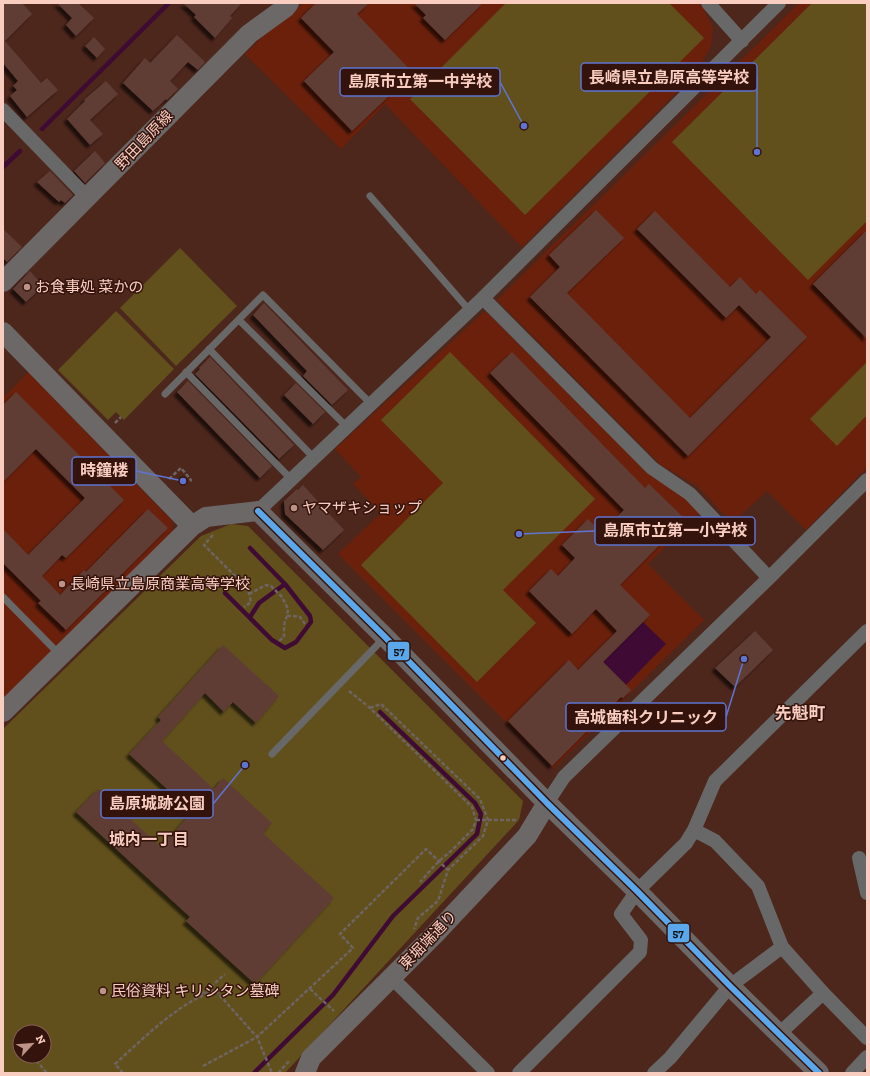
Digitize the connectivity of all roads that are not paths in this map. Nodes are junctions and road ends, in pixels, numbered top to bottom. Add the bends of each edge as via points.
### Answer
1 (289, 3) edge
2 (708, 3) edge
3 (779, 3) edge
4 (742, 41) junction
5 (3, 110) edge
6 (370, 196) dead end
7 (88, 198) junction
8 (3, 282) edge
9 (483, 298) junction
10 (470, 311) junction
11 (239, 320) junction
12 (3, 332) edge
13 (209, 349) junction
14 (186, 372) junction
15 (165, 394) dead end
16 (371, 404) junction
17 (347, 427) junction
18 (314, 458) junction
19 (292, 480) junction
20 (867, 480) edge
21 (258, 511) junction
22 (192, 526) junction
23 (769, 578) junction
24 (3, 596) edge
25 (867, 631) edge
26 (385, 637) junction
27 (60, 655) junction
28 (3, 712) edge
29 (272, 754) dead end
30 (547, 803) junction
31 (694, 830) junction
32 (859, 858) dead end
33 (637, 890) junction
34 (867, 893) edge
35 (782, 947) junction
36 (392, 978) junction
37 (730, 986) junction
38 (823, 993) junction
39 (779, 1034) junction
40 (867, 1038) edge
41 (867, 1057) edge
42 (305, 1073) edge
43 (488, 1073) edge
44 (518, 1073) edge
45 (654, 1073) edge
46 (818, 1073) edge
47 (852, 1073) edge

1 - 7 street, 野田島原線 via 249,34
2 - 4 street
3 - 4 street
4 - 9 street
5 - 7 street
6 - 10 lane
7 - 8 street, 野田島原線
9 - 10 street
9 - 23 street via 652,468 690,494
10 - 16 street
11 - 13 lane
11 - 16 lane via 263,295
11 - 17 lane
12 - 22 street
13 - 14 lane
13 - 18 lane
14 - 15 lane
14 - 19 lane
16 - 17 street
17 - 18 street
18 - 19 street
19 - 21 street
20 - 23 street
21 - 22 street via 206,517
21 - 26 street
22 - 27 street
23 - 30 street via 564,778
24 - 27 lane
25 - 31 street via 715,781
26 - 29 lane
26 - 30 street
27 - 28 street
30 - 33 street
30 - 36 street, 東堀端通り via 527,836
31 - 33 street via 686,842
31 - 35 street via 714,841 758,886
32 - 34 street
33 - 37 street
33 - 44 street via 621,914 641,940 640,952
35 - 37 street
35 - 38 street
36 - 42 street, 東堀端通り via 311,1058
36 - 43 street
37 - 39 street
37 - 45 street via 670,1058
38 - 39 street
38 - 40 street
39 - 46 street
41 - 47 street

